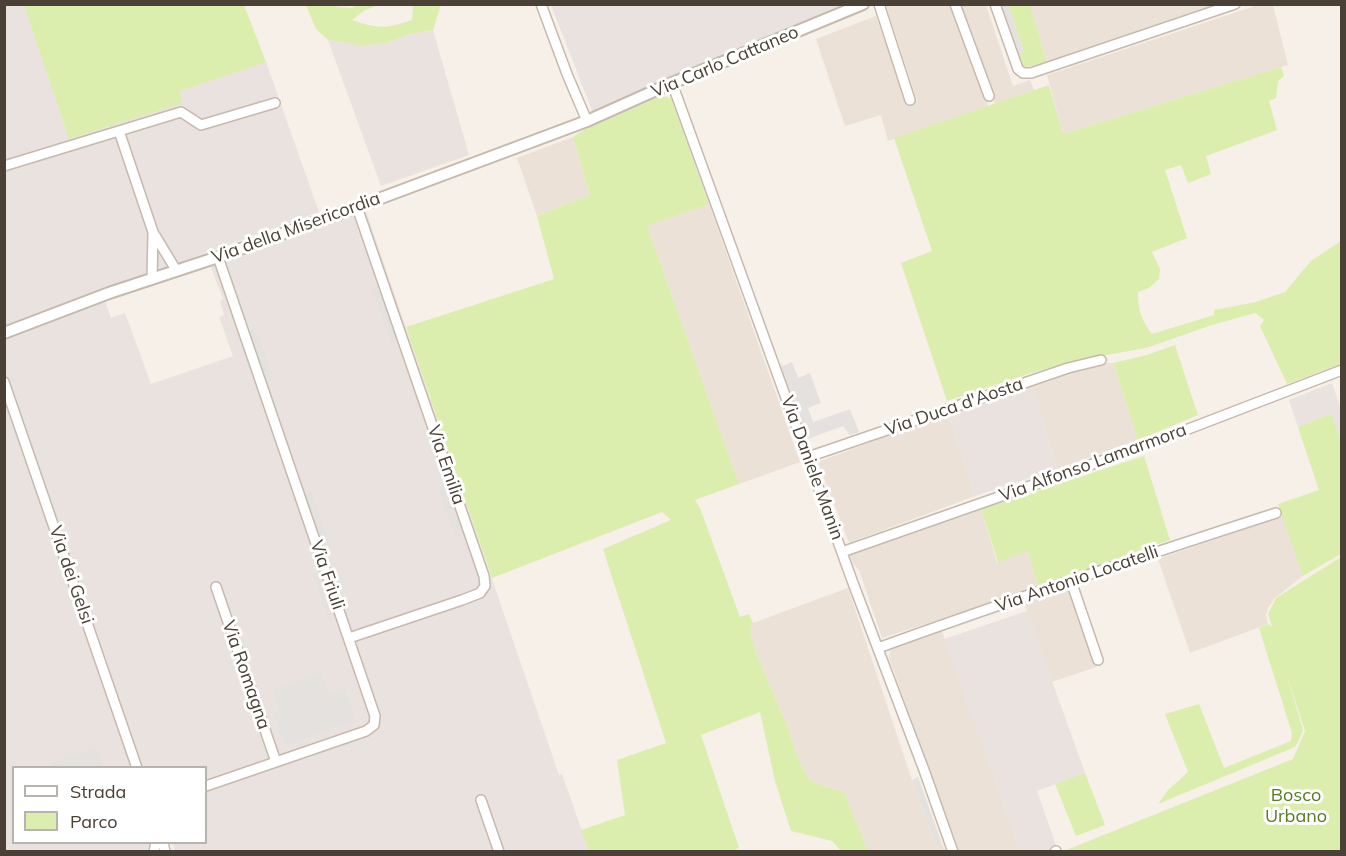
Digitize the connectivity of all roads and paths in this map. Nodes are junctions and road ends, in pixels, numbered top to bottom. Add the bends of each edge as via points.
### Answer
1 (541, 4) edge
2 (863, 4) edge
3 (879, 4) edge
4 (955, 4) edge
5 (995, 4) edge
6 (1235, 4) edge
7 (672, 83) junction
8 (989, 96) dead end
9 (910, 100) dead end
10 (275, 103) dead end
11 (587, 121) junction
12 (119, 131) junction
13 (4, 166) edge
14 (357, 207) junction
15 (153, 232) junction
16 (218, 257) junction
17 (176, 270) junction
18 (152, 279) junction
19 (4, 333) edge
20 (1101, 360) dead end
21 (1341, 370) edge
22 (4, 382) edge
23 (808, 457) junction
24 (1276, 513) dead end
25 (842, 552) junction
26 (1071, 581) junction
27 (216, 587) dead end
28 (349, 639) junction
29 (878, 648) junction
30 (1098, 660) dead end
31 (276, 762) junction
32 (136, 766) edge
33 (207, 786) edge
34 (481, 800) dead end
35 (499, 852) edge
36 (953, 852) edge

1 - 11 street
2 - 7 street, Via Carlo Cattaneo
3 - 9 street
4 - 8 street
5 - 6 street via 1018,69 1023,73
7 - 11 street, Via Carlo Cattaneo
7 - 23 street, Via Daniele Manin
10 - 12 street via 201,125 181,112
11 - 14 street, Via della Misericordia
12 - 13 street
12 - 15 street
14 - 16 street, Via della Misericordia
14 - 28 street, Via Emilia via 485,586 480,593
15 - 17 street
15 - 18 street
16 - 17 street, Via della Misericordia
16 - 28 street, Via Friuli
17 - 18 street, Via della Misericordia
18 - 19 street, Via della Misericordia
20 - 23 street, Via Duca d'Aosta
21 - 25 street, Via Alfonso Lamarmora via 1144,446
22 - 32 street, Via dei Gelsi
23 - 25 street, Via Daniele Manin
24 - 26 street, Via Antonio Locatelli
25 - 29 street, Via Daniele Manin
26 - 29 street, Via Antonio Locatelli
26 - 30 street
27 - 31 street, Via Romagna
28 - 31 street, Via Friuli via 375,716 374,724 366,731
29 - 36 street, Via Daniele Manin
31 - 33 street, Via Friuli
34 - 35 street

